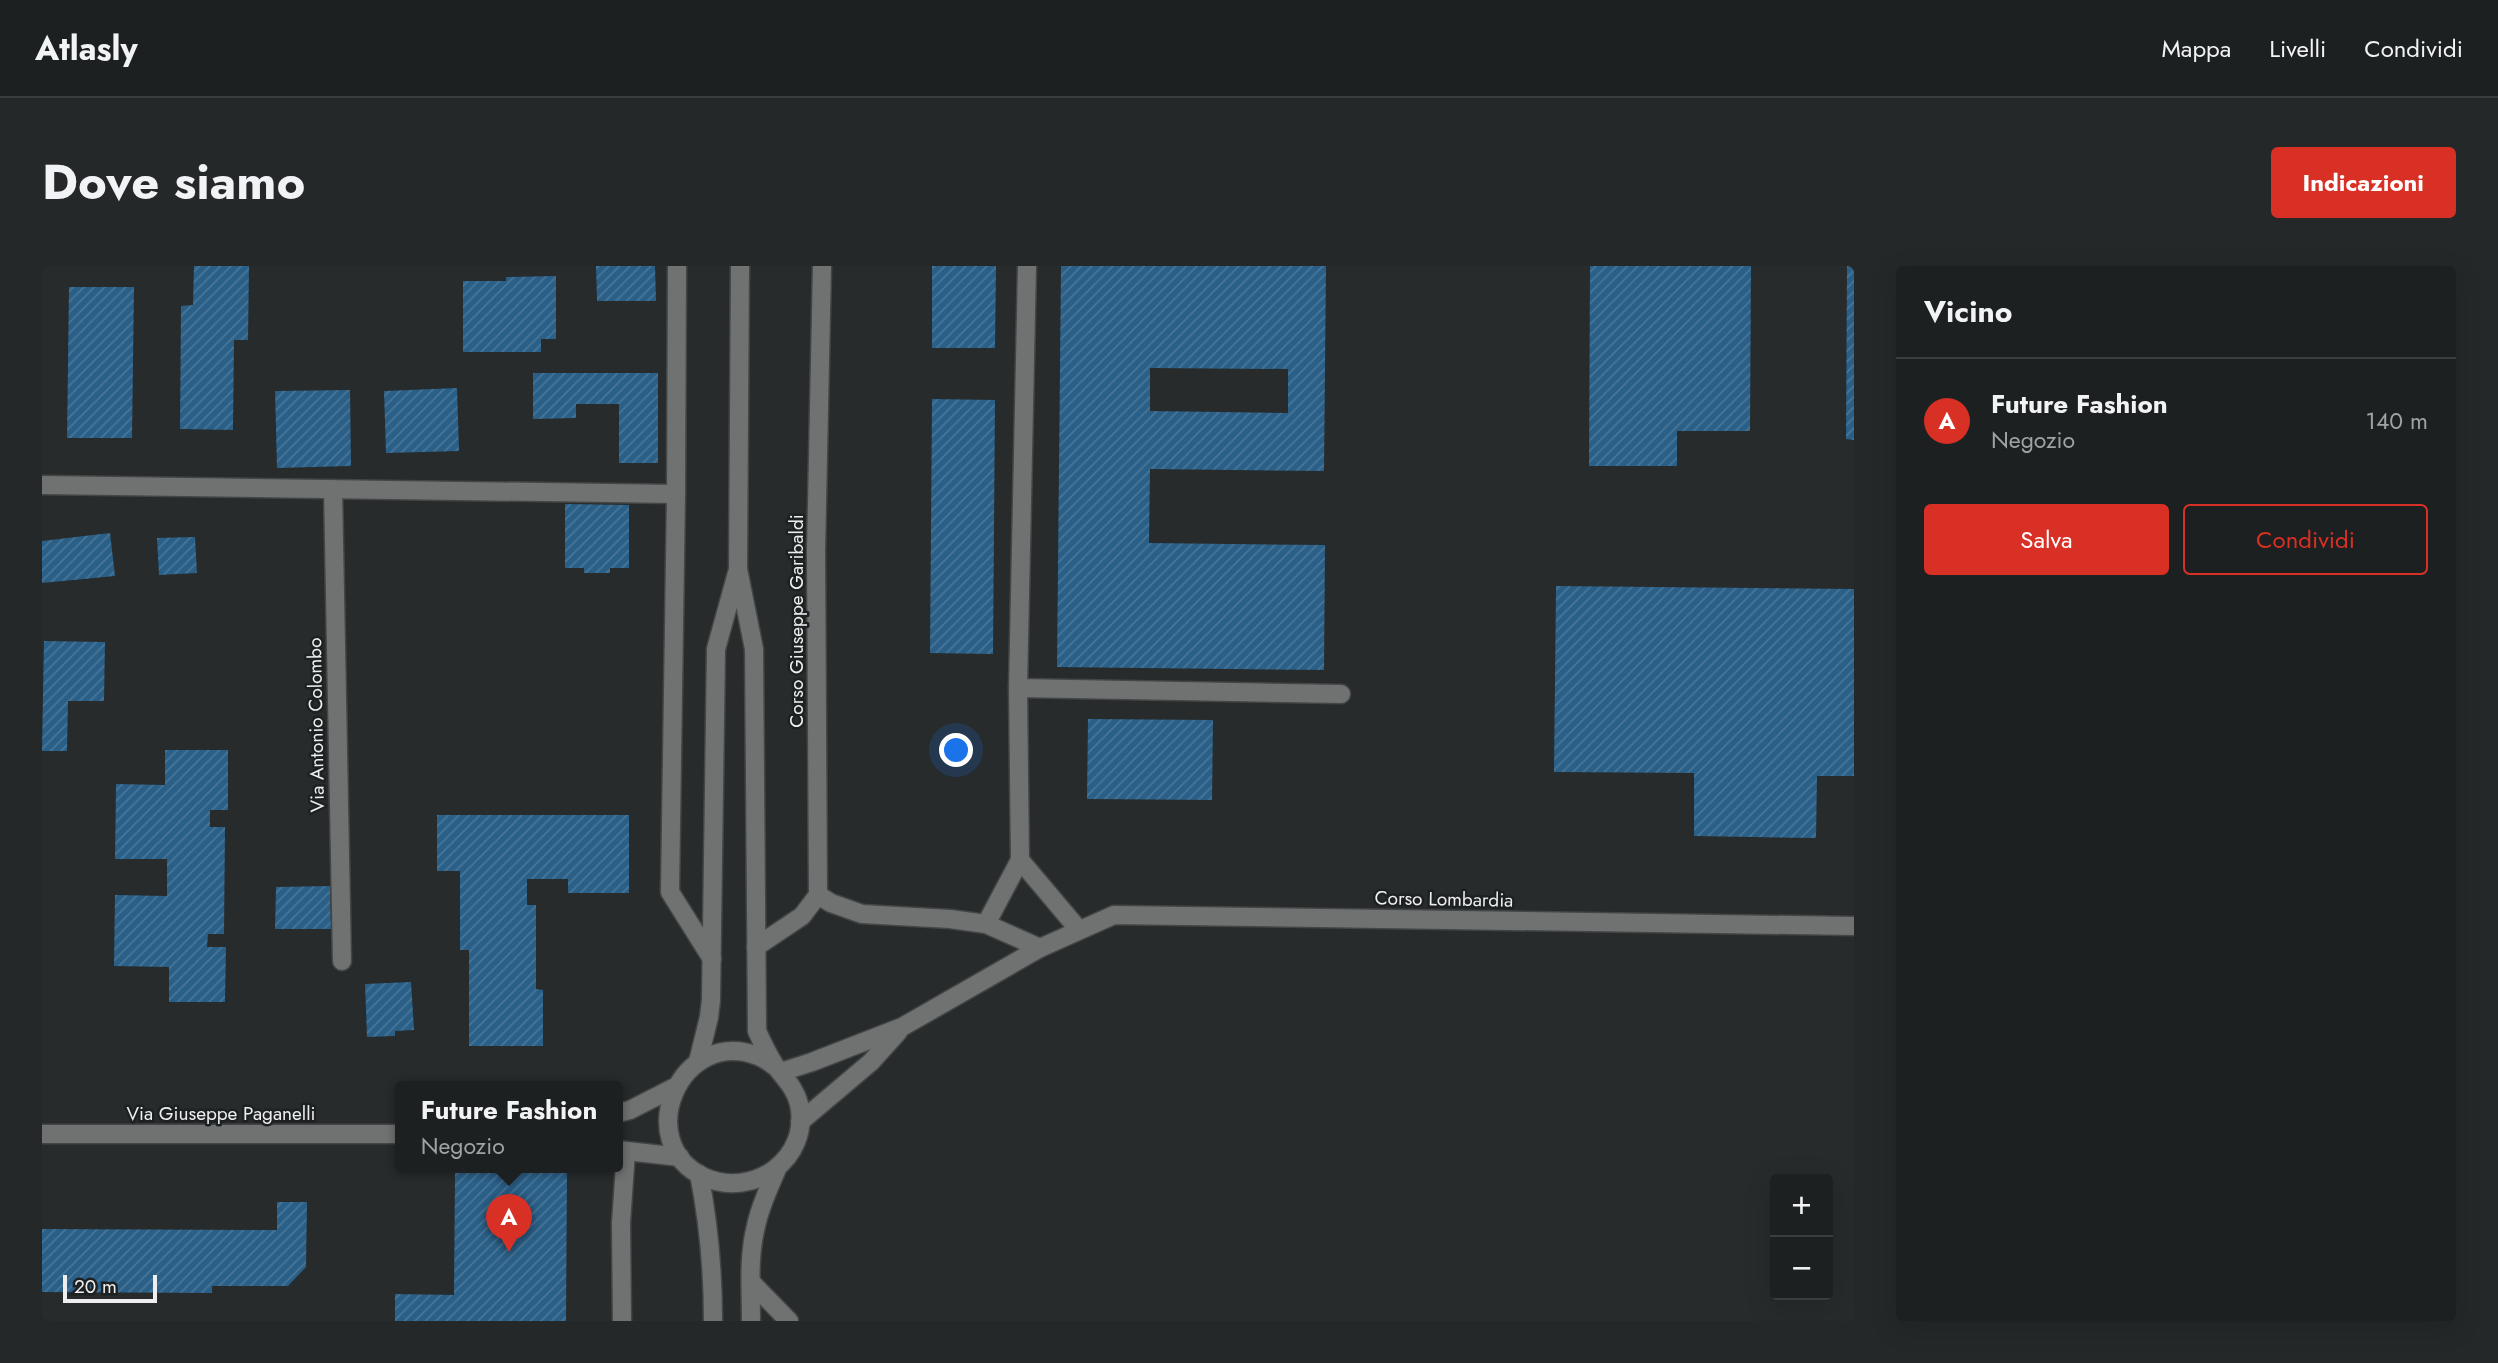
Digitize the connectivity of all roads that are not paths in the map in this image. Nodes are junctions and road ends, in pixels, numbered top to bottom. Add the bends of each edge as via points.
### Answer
1 (677, 266) edge
2 (740, 266) edge
3 (822, 266) edge
4 (1027, 266) edge
5 (42, 485) edge
6 (333, 489) junction
7 (676, 494) junction
8 (738, 569) junction
9 (1018, 688) junction
10 (1341, 694) dead end
11 (1020, 860) junction
12 (818, 895) junction
13 (986, 924) junction
14 (1854, 926) edge
15 (1079, 930) junction
16 (756, 947) junction
17 (1040, 948) junction
18 (712, 958) junction
19 (342, 961) dead end
20 (902, 1027) junction
21 (698, 1062) junction
22 (779, 1069) junction
23 (675, 1087) junction
24 (623, 1112) edge
25 (800, 1122) junction
26 (42, 1134) edge
27 (395, 1134) edge
28 (623, 1151) edge
29 (680, 1157) junction
30 (777, 1168) junction
31 (622, 1172) edge
32 (699, 1174) junction
33 (751, 1282) junction
34 (622, 1321) edge
35 (713, 1321) edge
36 (751, 1321) edge
37 (789, 1321) edge

1 - 7 street
2 - 8 street
3 - 12 street, Corso Giuseppe Garibaldi via 816,551
4 - 9 street
5 - 6 street
6 - 7 street
6 - 19 street, Via Antonio Colombo
7 - 18 street via 670,892
8 - 16 street via 754,649
8 - 18 street via 716,649
9 - 10 street
9 - 11 street
11 - 13 street
11 - 15 street
12 - 13 street via 862,914
12 - 16 street via 802,916
13 - 17 street
14 - 15 street, Corso Lombardia via 1114,915
15 - 17 street, Corso Lombardia
16 - 22 street via 757,1031
17 - 20 street, Corso Lombardia
18 - 21 street via 709,1017
20 - 22 street, Corso Lombardia via 812,1062
20 - 25 street, Corso Lombardia via 871,1062
21 - 22 street via 738,1052 758,1056
21 - 23 street
22 - 25 street via 792,1086
23 - 24 street
23 - 29 street via 668,1111 670,1135
25 - 30 street via 789,1156
26 - 27 street, Via Giuseppe Paganelli
28 - 29 street
29 - 32 street
30 - 32 street via 747,1183 714,1181
30 - 33 street via 755,1229
31 - 34 street
32 - 35 street via 710,1233
33 - 36 street
33 - 37 street

